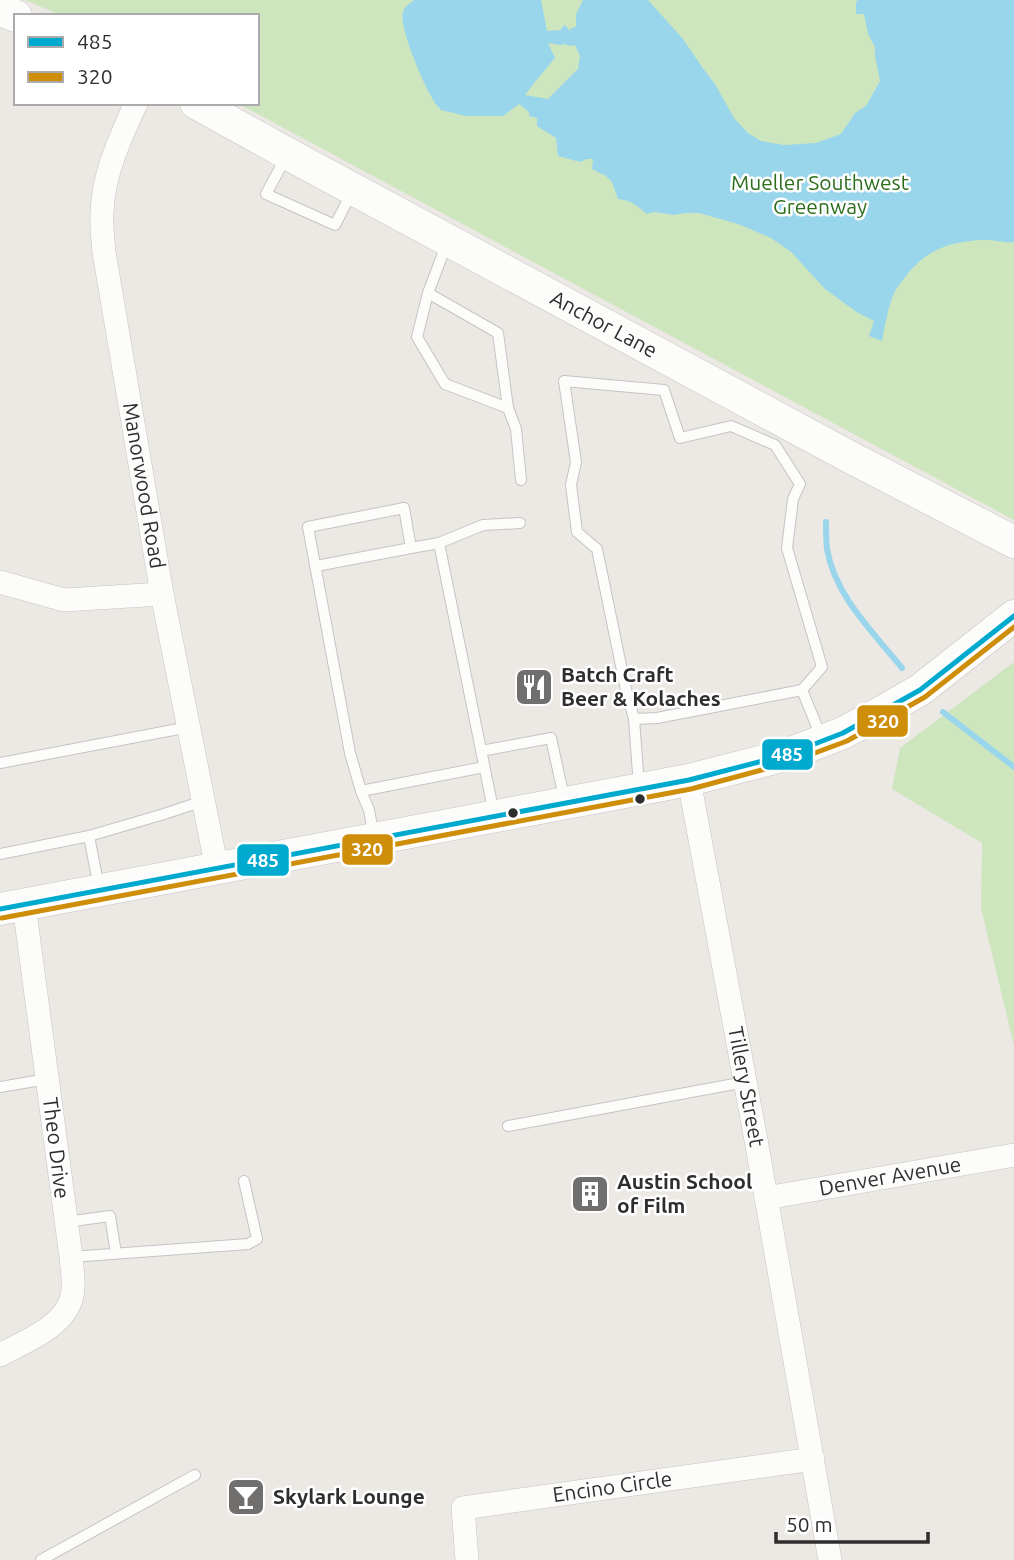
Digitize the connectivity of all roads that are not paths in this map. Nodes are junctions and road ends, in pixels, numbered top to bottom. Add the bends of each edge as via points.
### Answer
1 (135, 105) edge
2 (200, 105) edge
3 (288, 155) junction
4 (353, 190) junction
5 (448, 240) junction
6 (428, 293) junction
7 (508, 408) junction
8 (521, 480) dead end
9 (520, 523) dead end
10 (439, 542) junction
11 (1014, 542) edge
12 (411, 548) junction
13 (316, 566) junction
14 (0, 582) edge
15 (162, 594) junction
16 (1014, 616) edge
17 (802, 690) junction
18 (634, 719) junction
19 (189, 727) junction
20 (823, 741) junction
21 (481, 751) junction
22 (0, 763) edge
23 (484, 767) junction
24 (689, 780) junction
25 (639, 789) junction
26 (360, 791) junction
27 (203, 801) junction
28 (566, 803) junction
29 (495, 816) junction
30 (89, 836) junction
31 (374, 839) junction
32 (0, 854) edge
33 (217, 869) junction
34 (100, 890) junction
35 (12, 907) edge
36 (47, 1079) junction
37 (745, 1082) junction
38 (0, 1087) edge
39 (508, 1126) dead end
40 (1014, 1155) edge
41 (244, 1181) dead end
42 (766, 1198) junction
43 (66, 1222) junction
44 (116, 1253) junction
45 (71, 1256) junction
46 (0, 1354) edge
47 (813, 1459) junction
48 (195, 1475) dead end
49 (41, 1560) edge
50 (467, 1560) edge
51 (830, 1560) edge

1 - 15 street, Manorwood Road via 106,183 104,252
2 - 3 main road, Anchor Lane
3 - 4 main road, Anchor Lane
3 - 4 lane via 266,194 335,225
4 - 5 main road, Anchor Lane
5 - 6 lane
5 - 11 main road, Anchor Lane
6 - 7 lane via 498,333
6 - 7 lane via 417,337 445,384
7 - 8 lane via 516,429
9 - 10 lane via 483,525
10 - 12 lane
10 - 21 lane
12 - 13 lane
12 - 13 lane via 404,508 308,527
13 - 26 lane
14 - 15 street via 64,600
15 - 19 street, Manorwood Road
16 - 20 main road via 920,690
17 - 18 lane
17 - 18 lane via 822,667 787,548 793,499 800,484 775,446 731,426 680,438 664,390 564,381 576,462 571,485 577,532 597,549
17 - 20 lane
18 - 25 lane
19 - 22 lane
19 - 27 street, Manorwood Road
20 - 24 main road
21 - 23 lane
21 - 28 lane via 551,738
23 - 26 lane
23 - 29 lane
24 - 25 main road
24 - 37 street, Tillery Street
25 - 28 main road
26 - 31 lane
27 - 30 lane
27 - 33 street, Manorwood Road
28 - 29 main road
29 - 31 main road
30 - 32 lane
30 - 34 lane
31 - 33 main road
33 - 34 main road
34 - 35 main road
35 - 36 street, Theo Drive
36 - 38 lane
36 - 43 street, Theo Drive
37 - 39 lane
37 - 42 street, Tillery Street
40 - 42 street, Denver Avenue
41 - 44 lane via 257,1239 248,1244
42 - 47 street, Tillery Street
43 - 44 lane via 110,1216
43 - 45 street, Theo Drive
44 - 45 lane
45 - 46 street, Theo Drive via 73,1294 68,1308 54,1323
47 - 50 street, Encino Circle via 463,1508
47 - 51 street, Tillery Street
48 - 49 lane

